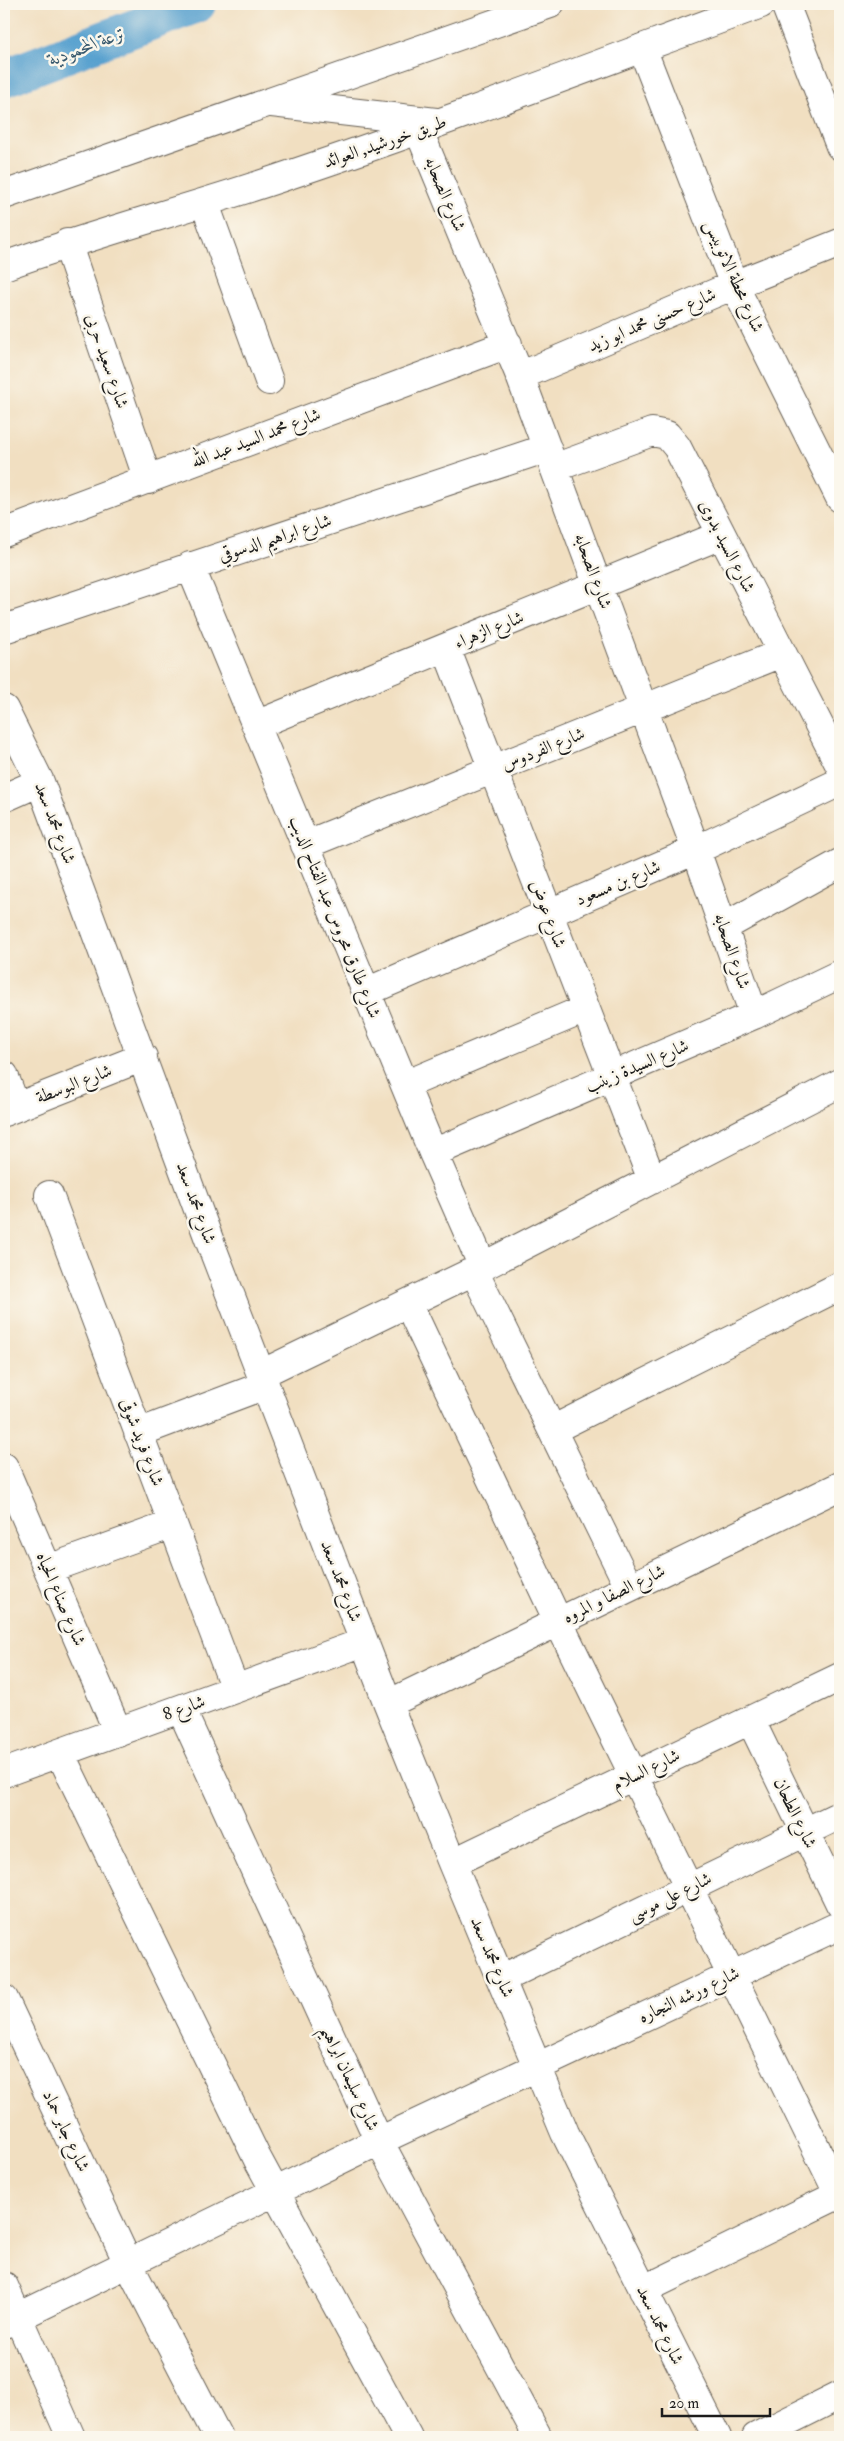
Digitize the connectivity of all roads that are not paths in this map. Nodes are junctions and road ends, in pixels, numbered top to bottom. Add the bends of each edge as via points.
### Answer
1 (550, 4) edge
2 (761, 4) edge
3 (785, 4) edge
4 (642, 48) junction
5 (266, 103) junction
6 (431, 127) junction
7 (840, 146) edge
8 (4, 195) edge
9 (204, 204) junction
10 (67, 243) junction
11 (840, 244) edge
12 (4, 266) edge
13 (734, 285) junction
14 (508, 344) junction
15 (520, 376) junction
16 (268, 382) dead end
17 (550, 458) junction
18 (148, 480) junction
19 (840, 498) edge
20 (4, 532) edge
21 (722, 535) junction
22 (190, 566) junction
23 (598, 585) junction
24 (4, 629) edge
25 (446, 648) junction
26 (782, 653) junction
27 (4, 709) edge
28 (644, 709) junction
29 (256, 726) junction
30 (840, 766) edge
31 (492, 769) junction
32 (40, 782) junction
33 (840, 782) edge
34 (4, 798) edge
35 (306, 845) junction
36 (696, 850) junction
37 (840, 863) edge
38 (548, 913) junction
39 (724, 927) junction
40 (840, 974) edge
41 (366, 992) junction
42 (585, 1009) junction
43 (754, 1015) junction
44 (144, 1057) junction
45 (4, 1075) edge
46 (611, 1077) junction
47 (840, 1082) edge
48 (405, 1085) junction
49 (10, 1109) edge
50 (433, 1153) junction
51 (652, 1180) junction
52 (49, 1195) dead end
53 (478, 1269) junction
54 (840, 1286) edge
55 (408, 1303) junction
56 (263, 1380) junction
57 (552, 1430) junction
58 (138, 1433) junction
59 (4, 1467) edge
60 (840, 1486) edge
61 (173, 1524) junction
62 (48, 1569) junction
63 (630, 1587) junction
64 (558, 1621) junction
65 (364, 1642) junction
66 (840, 1677) edge
67 (235, 1689) junction
68 (388, 1704) junction
69 (181, 1709) junction
70 (750, 1721) junction
71 (118, 1732) junction
72 (60, 1753) junction
73 (4, 1773) edge
74 (634, 1776) junction
75 (840, 1815) edge
76 (805, 1832) junction
77 (452, 1863) junction
78 (689, 1888) junction
79 (840, 1904) edge
80 (840, 1925) edge
81 (732, 1975) junction
82 (501, 1980) junction
83 (4, 1998) edge
84 (538, 2066) junction
85 (379, 2141) junction
86 (276, 2193) junction
87 (840, 2194) edge
88 (128, 2263) junction
89 (4, 2286) edge
90 (643, 2290) junction
91 (11, 2321) edge
92 (840, 2395) edge
93 (71, 2437) edge
94 (218, 2437) edge
95 (408, 2437) edge
96 (538, 2437) edge
97 (717, 2437) edge
98 (756, 2437) edge

1 - 5 street
2 - 4 street, طريق خورشيد, العوائد
3 - 7 street
4 - 6 street, طريق خورشيد, العوائد
4 - 13 street, شارع محطة الاتوبيس
5 - 6 street
5 - 8 street
6 - 9 street, طريق خورشيد, العوائد
6 - 14 street, شارع الصحابه
9 - 10 street, طريق خورشيد, العوائد
9 - 16 street
10 - 12 street, طريق خورشيد, العوائد
10 - 18 street, شارع سعيد حربى
11 - 13 street, شارع حسنى محمد ابو زيد
13 - 15 street, شارع حسنى محمد ابو زيد
13 - 19 street, شارع محطة الاتوبيس
14 - 15 street, شارع الصحابه
14 - 18 street, شارع محمد السيد عبد الله
15 - 17 street, شارع الصحابه
17 - 21 street, شارع السيد بدوى via 652,432 667,435 678,447
17 - 22 street, شارع ابراهيم الدسوقي
17 - 23 street, شارع الصحابه
18 - 20 street, شارع محمد السيد عبد الله
21 - 23 street, شارع الزهراء
21 - 26 street, شارع السيد بدوى
22 - 24 street, شارع ابراهيم الدسوقي
22 - 29 street, شارع طارق محروس عبد الفتاح الديب
23 - 25 street, شارع الزهراء
23 - 28 street, شارع الصحابه
25 - 29 street, شارع الزهراء
25 - 31 street, شارع عوض
26 - 28 street, شارع الفردوس
26 - 30 street, شارع السيد بدوى
27 - 32 street, شارع محمد سعد
28 - 31 street, شارع الفردوس
28 - 36 street, شارع الصحابه
29 - 35 street, شارع طارق محروس عبد الفتاح الديب
31 - 35 street, شارع الفردوس
31 - 38 street, شارع عوض
32 - 34 street
32 - 44 street, شارع محمد سعد
33 - 36 street, شارع بن مسعود
35 - 41 street, شارع طارق محروس عبد الفتاح الديب
36 - 38 street, شارع بن مسعود
36 - 39 street, شارع الصحابه
37 - 39 street
38 - 41 street, شارع بن مسعود
38 - 42 street, شارع عوض
39 - 43 street, شارع الصحابه
40 - 43 street, شارع السيدة زينب
41 - 48 street, شارع طارق محروس عبد الفتاح الديب
42 - 46 street, شارع عوض
42 - 48 street
43 - 46 street, شارع السيدة زينب
44 - 49 street, شارع البوسطة
44 - 56 street, شارع محمد سعد
45 - 49 street
46 - 50 street, شارع السيدة زينب
46 - 51 street, شارع عوض
47 - 51 street
48 - 50 street, شارع طارق محروس عبد الفتاح الديب
50 - 53 street, شارع طارق محروس عبد الفتاح الديب
51 - 53 street
52 - 58 street, شارع فريد شوقى
53 - 55 street
53 - 57 street, شارع طارق محروس عبد الفتاح الديب
54 - 57 street
55 - 56 street
55 - 64 street
56 - 58 street
56 - 65 street, شارع محمد سعد
57 - 63 street, شارع طارق محروس عبد الفتاح الديب
58 - 61 street, شارع فريد شوقى
59 - 62 street, شارع صناع الحياه
60 - 63 street, شارع الصفا و المروه
61 - 62 street
61 - 67 street, شارع فريد شوقى
62 - 71 street, شارع صناع الحياه
63 - 64 street, شارع الصفا و المروه
64 - 68 street, شارع الصفا و المروه
64 - 74 street
65 - 67 street, شارع 8
65 - 68 street, شارع محمد سعد
66 - 70 street, شارع السلام
67 - 69 street, شارع 8
68 - 77 street, شارع محمد سعد
69 - 71 street, شارع 8
69 - 85 street, شارع سليمان ابراهيم
70 - 74 street, شارع السلام
70 - 76 street, شارع الطحان
71 - 72 street, شارع 8
72 - 73 street, شارع 8
72 - 86 street
74 - 77 street, شارع السلام
74 - 78 street
75 - 76 street, شارع على موسى
76 - 78 street, شارع على موسى
76 - 79 street, شارع الطحان
77 - 82 street, شارع محمد سعد
78 - 81 street
78 - 82 street, شارع على موسى
80 - 81 street, شارع ورشه النجاره
81 - 84 street, شارع ورشه النجاره
81 - 87 street
82 - 84 street, شارع محمد سعد
83 - 88 street, شارع جابر حماد
84 - 85 street, شارع ورشه النجاره
84 - 90 street, شارع محمد سعد via 565,2133
85 - 86 street, شارع ورشه النجاره
85 - 96 street, شارع سليمان ابراهيم
86 - 88 street, شارع ورشه النجاره
86 - 95 street
87 - 90 street
88 - 91 street, شارع ورشه النجاره
88 - 94 street, شارع جابر حماد
89 - 91 street
90 - 97 street, شارع محمد سعد
91 - 93 street
92 - 98 street

